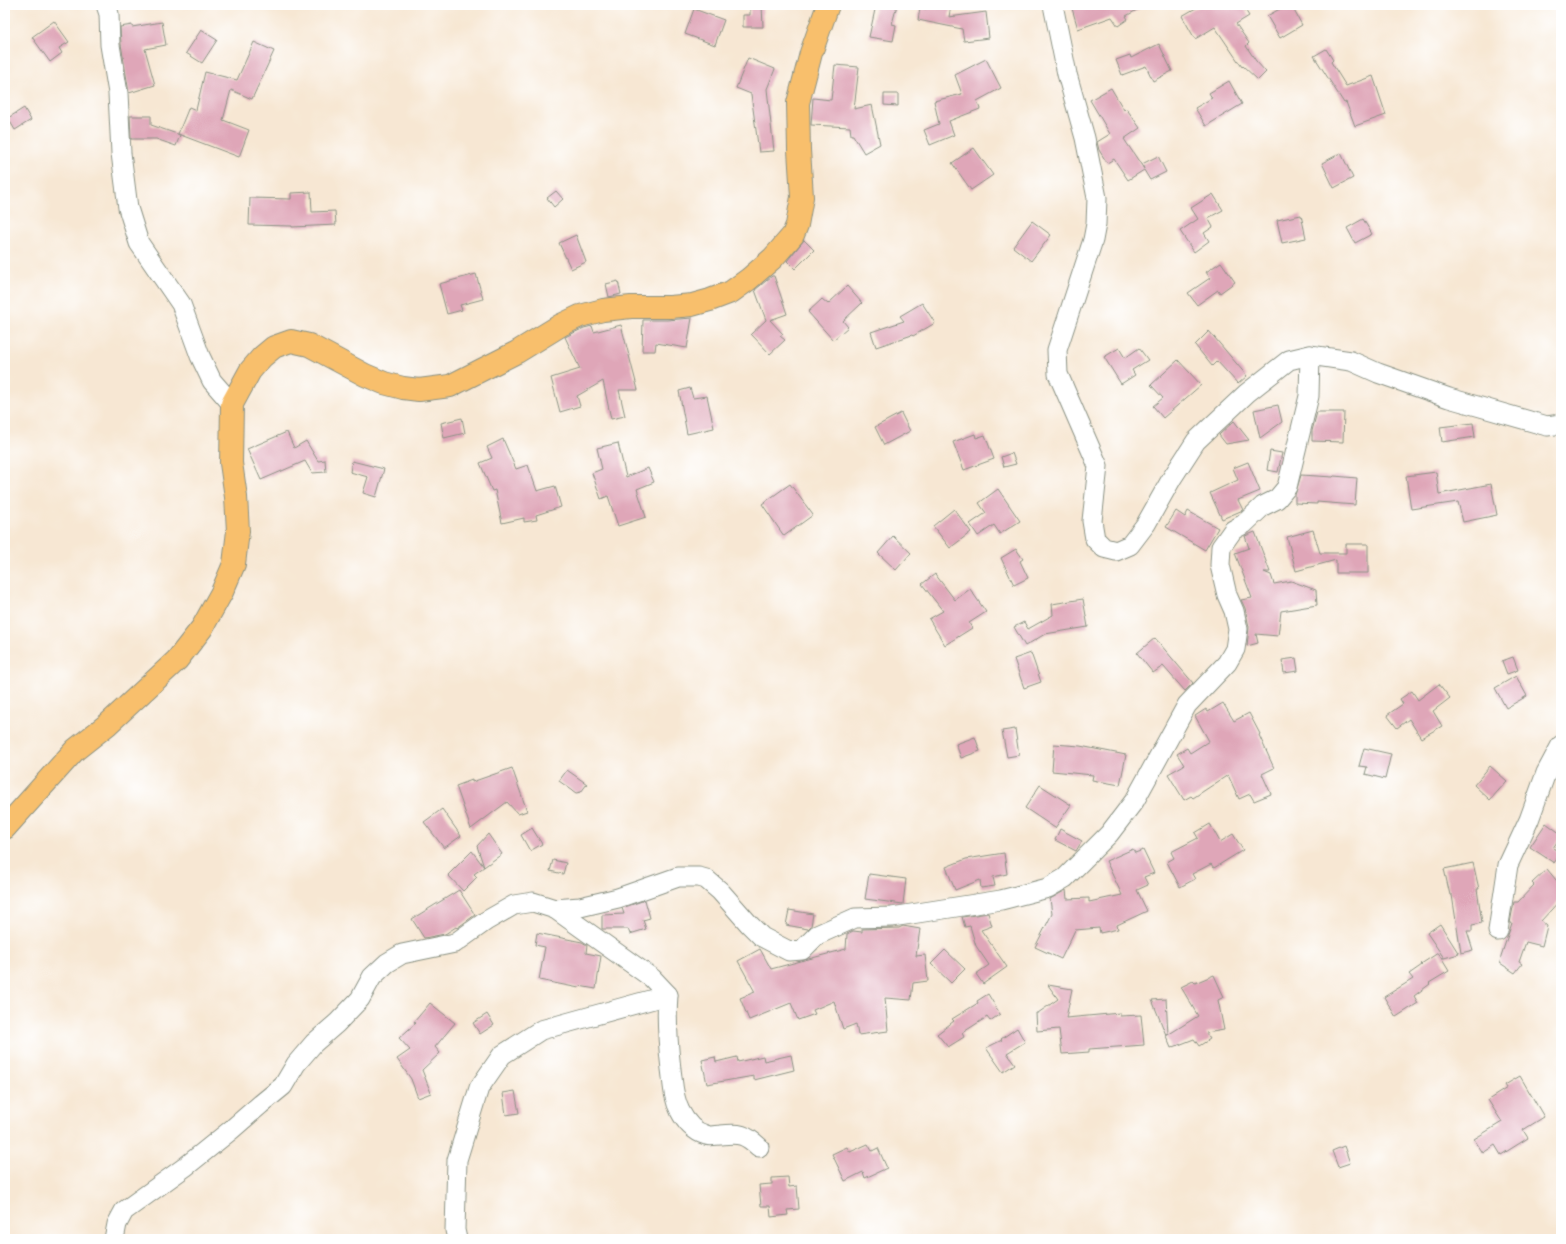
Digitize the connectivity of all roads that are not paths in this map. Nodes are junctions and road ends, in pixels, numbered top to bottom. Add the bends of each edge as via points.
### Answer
1 (106, 5) edge
2 (828, 5) edge
3 (1053, 5) edge
4 (1310, 355) junction
5 (232, 404) junction
6 (1561, 424) edge
7 (1561, 746) edge
8 (5, 828) edge
9 (555, 909) junction
10 (1498, 931) dead end
11 (668, 995) junction
12 (759, 1147) dead end
13 (114, 1239) edge
14 (457, 1239) edge

1 - 5 street via 118,94 121,153 128,208 139,244 181,304 212,381
2 - 5 main road via 811,53 798,103 802,197 798,225 793,235 773,258 731,292 692,305 631,307 580,316 461,382 419,390 384,383 310,345 291,341 274,346 262,357 250,371
3 - 4 street via 1097,198 1093,240 1057,350 1058,374 1098,466 1092,521 1095,539 1104,548 1116,550 1130,545 1146,524 1196,441 1247,393 1289,360
4 - 6 street via 1351,361 1449,398 1547,426
4 - 9 street via 1309,396 1287,487 1277,499 1263,506 1244,524 1233,530 1221,547 1220,565 1238,629 1235,649 1227,663 1187,706 1136,800 1109,834 1065,878 1048,888 1001,900 892,917 855,918 817,935 802,950 789,951 762,937 720,891 706,879 699,877 678,877 618,898 580,907
5 - 8 main road via 231,463 238,531 234,564 222,592 202,628 177,660 114,719 75,750
7 - 10 street via 1546,773 1529,820 1508,865
9 - 11 street via 652,978
9 - 13 street via 533,902 514,905 455,943 402,954 387,963 372,977 360,1000 314,1043 296,1064 283,1086 185,1167 124,1211 117,1224
11 - 12 street via 668,1039 674,1091 685,1120 693,1129 706,1136 737,1133 750,1138
11 - 14 street via 541,1030 502,1055 479,1088 457,1160

